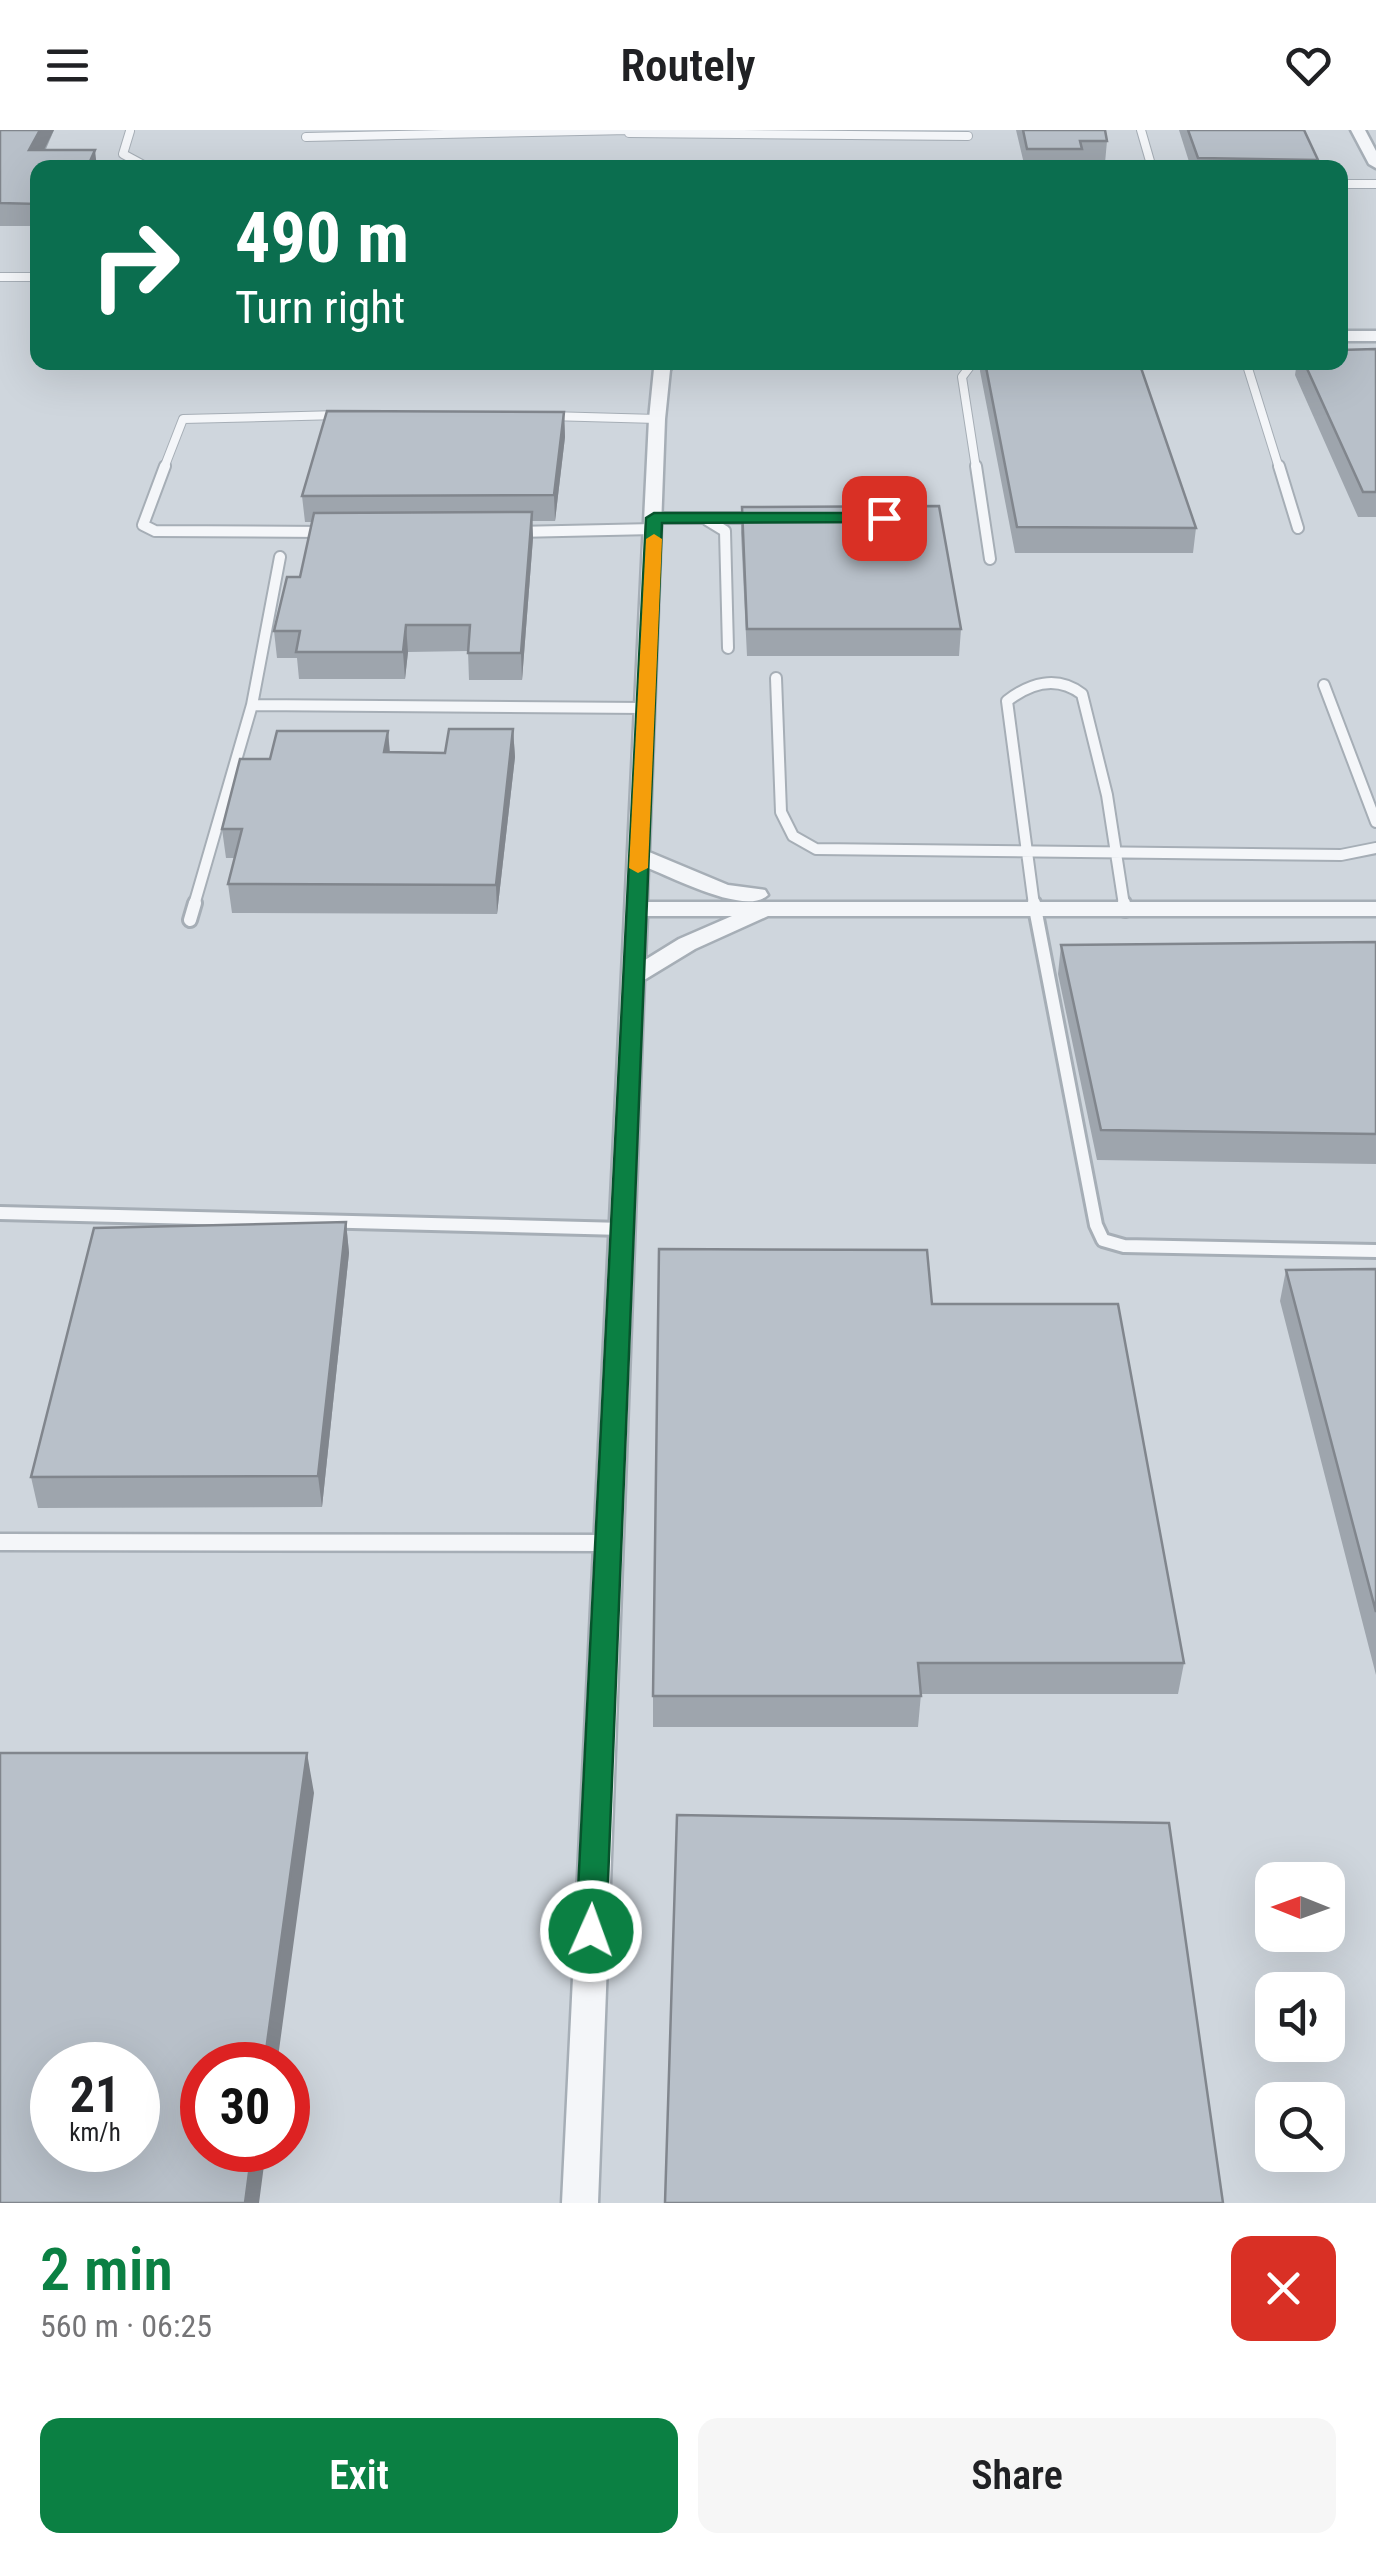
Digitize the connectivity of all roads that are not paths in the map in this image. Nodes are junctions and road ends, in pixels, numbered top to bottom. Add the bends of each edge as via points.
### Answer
1 (1141, 130) edge
2 (1360, 130) edge
3 (130, 131) edge
4 (629, 131) edge
5 (968, 136) dead end
6 (306, 138) dead end
7 (135, 160) edge
8 (1150, 160) edge
9 (1376, 164) edge
10 (1348, 184) edge
11 (1376, 184) edge
12 (0, 278) edge
13 (30, 278) edge
14 (1348, 336) edge
15 (1375, 336) edge
16 (662, 370) edge
17 (967, 370) edge
18 (1249, 370) edge
19 (351, 416) edge
20 (529, 416) edge
21 (656, 419) junction
22 (700, 518) junction
23 (774, 518) edge
24 (654, 523) junction
25 (1298, 528) dead end
26 (334, 532) edge
27 (512, 532) edge
28 (280, 557) dead end
29 (990, 559) dead end
30 (728, 648) dead end
31 (776, 678) dead end
32 (1324, 685) dead end
33 (252, 705) junction
34 (645, 708) junction
35 (1376, 822) edge
36 (1375, 851) edge
37 (1028, 852) junction
38 (639, 856) junction
39 (1117, 856) junction
40 (837, 906) junction
41 (772, 907) junction
42 (1034, 907) junction
43 (1376, 908) edge
44 (635, 909) junction
45 (1125, 910) junction
46 (190, 920) dead end
47 (635, 976) junction
48 (0, 1213) edge
49 (625, 1230) junction
50 (1376, 1251) edge
51 (0, 1542) edge
52 (606, 1543) junction
53 (580, 2203) edge

1 - 8 lane
2 - 9 street
3 - 7 lane via 123,154
4 - 5 lane
4 - 6 lane
10 - 11 lane
12 - 13 lane
14 - 15 street
16 - 21 street
17 - 29 lane via 962,378
18 - 25 lane
19 - 26 lane via 183,419 143,526
20 - 21 lane
21 - 24 street
22 - 23 lane
22 - 24 lane
22 - 30 lane via 725,531
24 - 27 lane
24 - 34 street
28 - 33 lane
31 - 37 lane via 781,812 799,844
32 - 35 lane
33 - 34 lane
33 - 46 lane
34 - 38 street
36 - 39 lane
37 - 39 lane
37 - 39 lane via 1007,701 1024,686 1056,683 1082,694
37 - 42 lane
38 - 40 street via 724,891
38 - 44 street
39 - 45 lane
40 - 41 street
40 - 42 street
41 - 44 street
41 - 47 street
42 - 45 street
42 - 50 lane via 1104,1240 1124,1246
43 - 45 street
44 - 47 street
47 - 49 street
48 - 49 lane
49 - 52 street
51 - 52 lane
52 - 53 street

